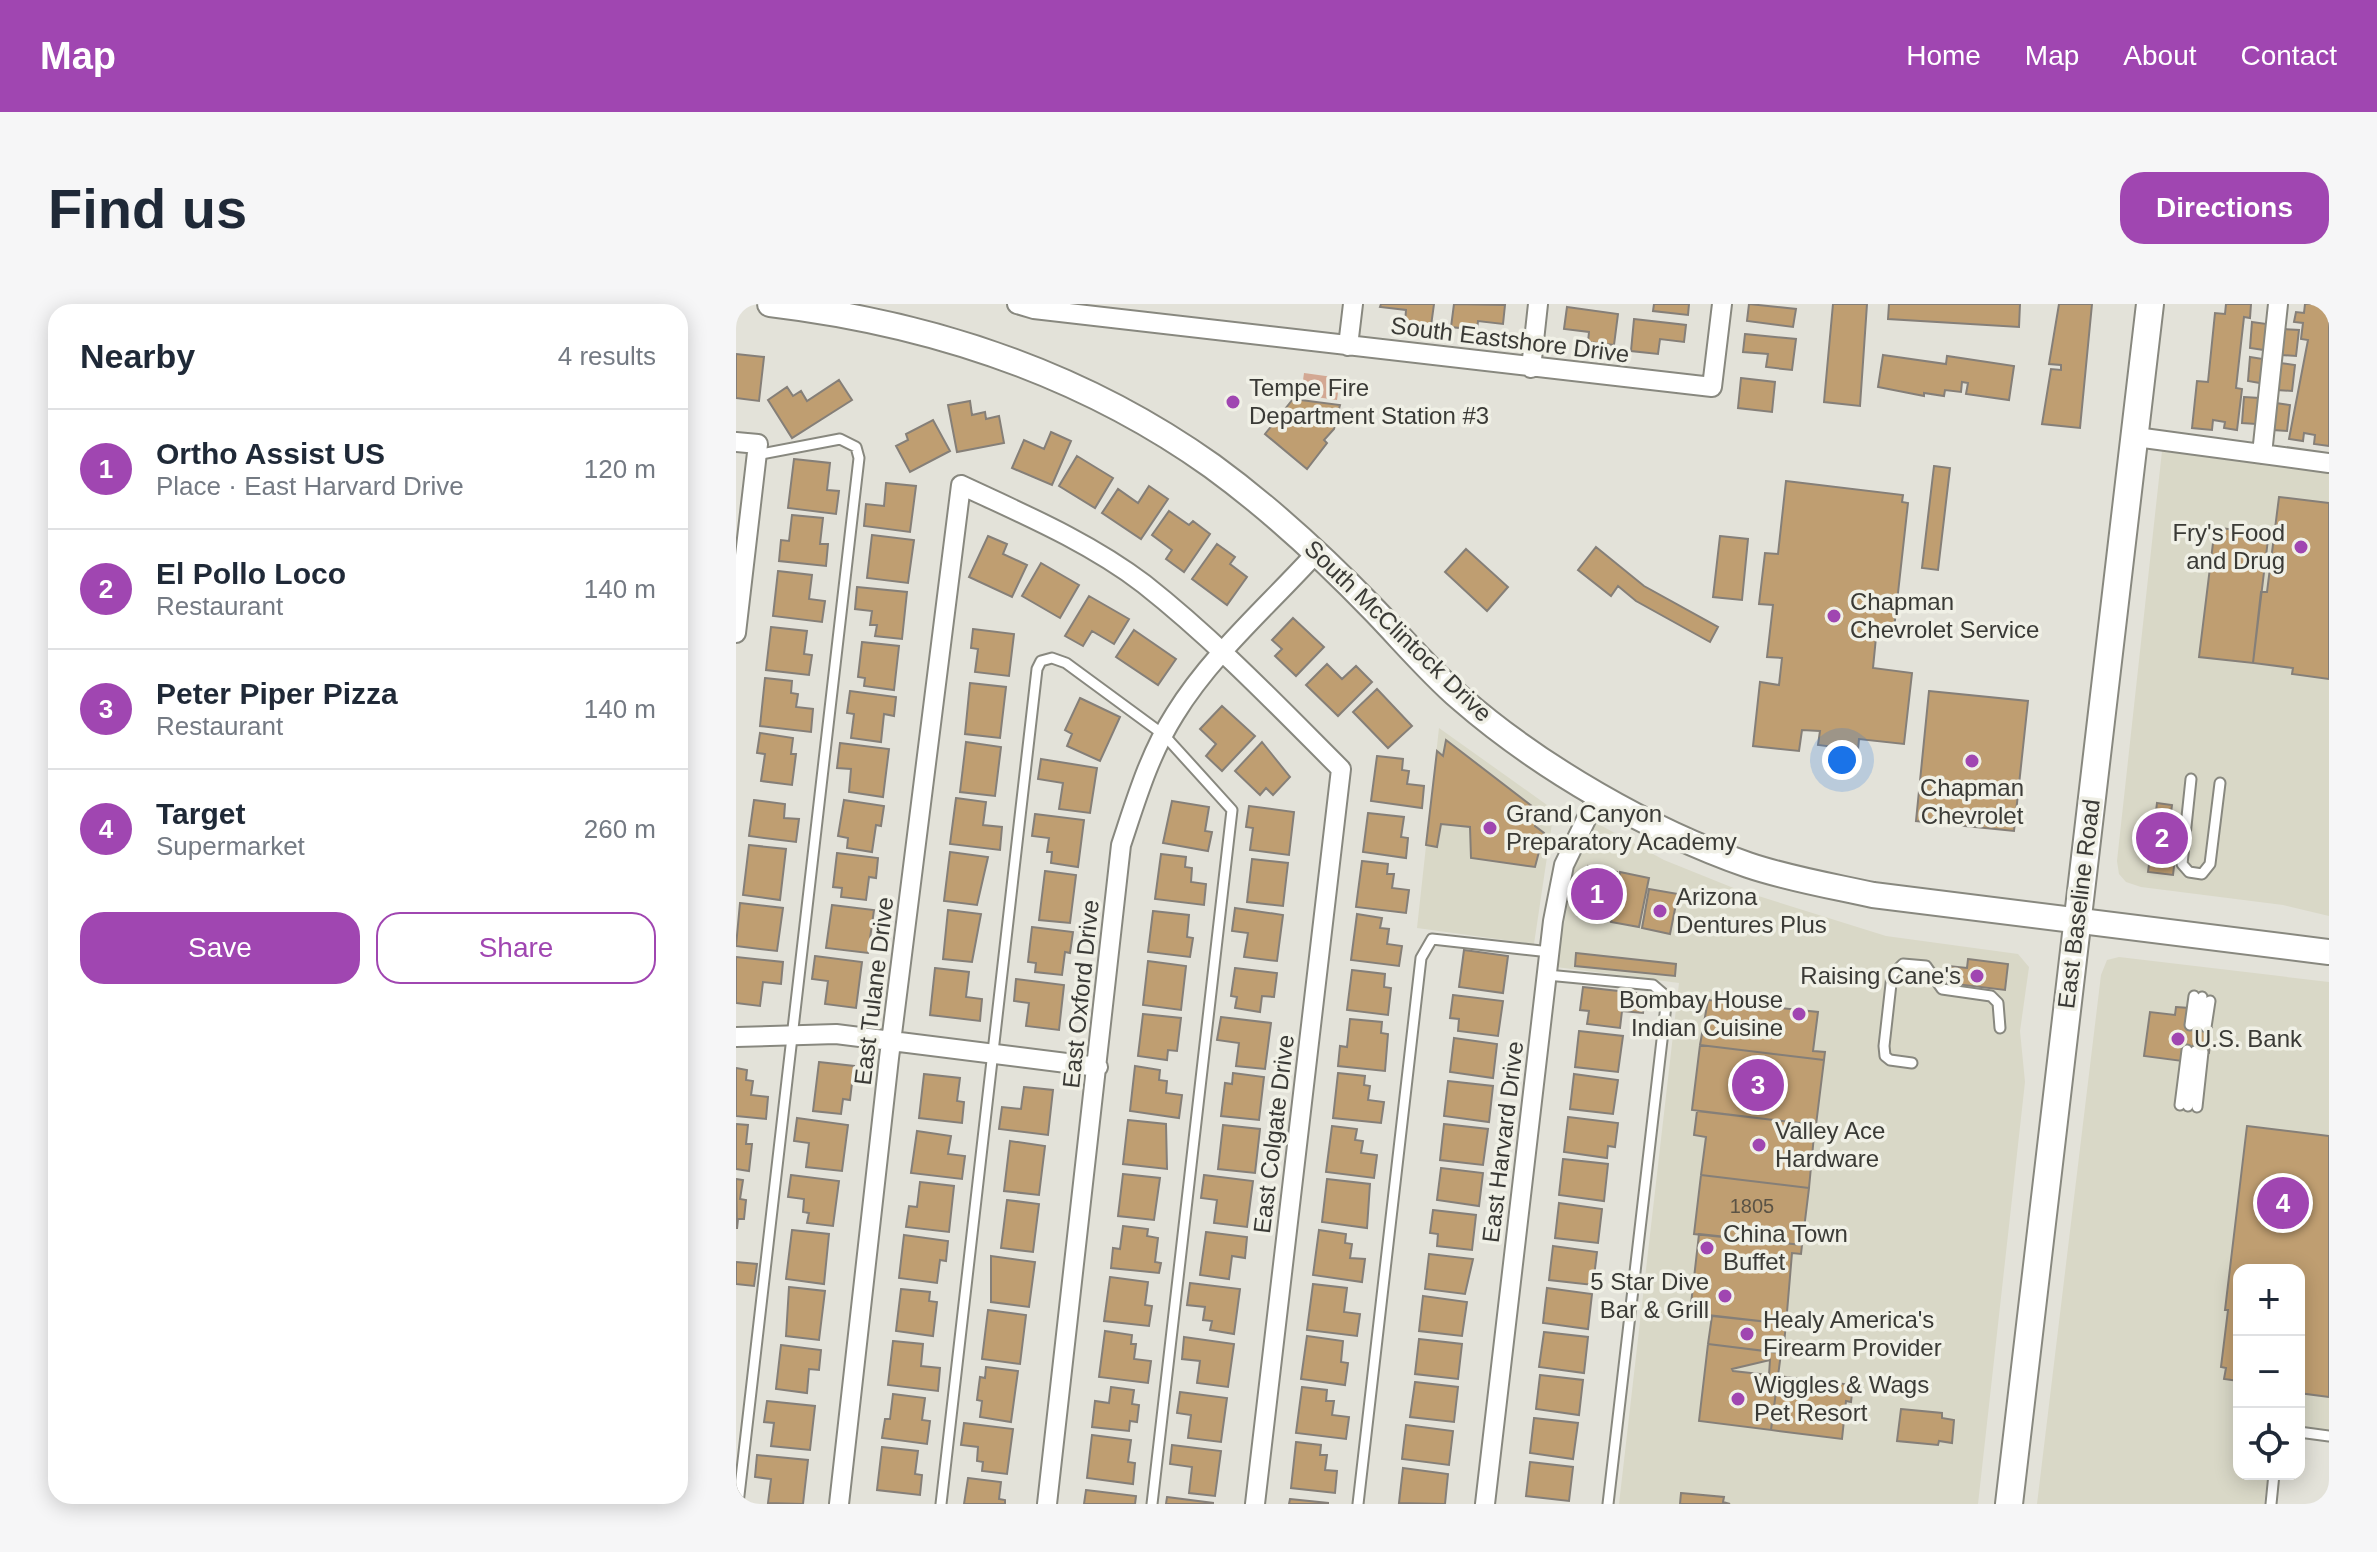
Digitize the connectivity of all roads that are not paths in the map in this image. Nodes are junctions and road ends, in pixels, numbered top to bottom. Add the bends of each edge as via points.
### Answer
1 (770, 304) edge
2 (1017, 304) edge
3 (1353, 304) edge
4 (1538, 304) edge
5 (1722, 304) edge
6 (2150, 304) edge
7 (2278, 304) edge
8 (1348, 346) junction
9 (1531, 368) junction
10 (2136, 437) junction
11 (736, 442) edge
12 (757, 450) junction
13 (2262, 454) junction
14 (2329, 463) edge
15 (1317, 552) junction
16 (736, 633) edge
17 (1224, 652) junction
18 (1164, 735) junction
19 (2191, 779) dead end
20 (2220, 783) dead end
21 (1599, 793) junction
22 (2076, 919) junction
23 (1550, 952) junction
24 (2329, 952) edge
25 (1547, 975) junction
26 (2202, 998) joint
27 (2000, 1028) dead end
28 (794, 1033) junction
29 (736, 1037) edge
30 (891, 1039) junction
31 (2195, 1051) joint
32 (993, 1053) junction
33 (1912, 1063) dead end
34 (1098, 1067) junction
35 (2305, 1433) edge
36 (2329, 1436) edge
37 (2273, 1480) edge
38 (738, 1504) edge
39 (839, 1504) edge
40 (941, 1504) edge
41 (1047, 1504) edge
42 (1152, 1504) edge
43 (1255, 1504) edge
44 (1358, 1504) edge
45 (1485, 1504) edge
46 (1608, 1504) edge
47 (2009, 1504) edge
48 (2271, 1504) edge

1 - 15 main road, South McClintock Drive via 930,332 1077,387 1210,465
2 - 8 street, South Eastshore Drive via 1174,316
3 - 8 street
4 - 9 street
5 - 9 street, South Eastshore Drive via 1712,387
6 - 10 main road, East Baseline Road
7 - 13 street
8 - 9 street, South Eastshore Drive
10 - 13 street
10 - 22 main road, East Baseline Road
11 - 12 street
12 - 16 street
12 - 28 lane via 840,439 856,447 859,458
13 - 14 street
15 - 17 street, East Oxford Drive
15 - 21 main road, South McClintock Drive via 1459,697 1548,763
17 - 18 street, East Oxford Drive
17 - 30 street, East Tulane Drive via 1142,583 1066,535 961,485
17 - 43 street, East Colgate Drive via 1341,769
18 - 32 lane via 1066,663 1041,661
18 - 34 street, East Oxford Drive via 1143,775 1121,845
18 - 42 lane via 1232,810
19 - 20 lane via 2182,864 2195,874 2207,871 2210,864
21 - 22 main road, South McClintock Drive via 1696,844 1804,881 1873,895
21 - 23 street, East Harvard Drive via 1564,865
22 - 24 main road, South McClintock Drive
22 - 47 main road, East Baseline Road
23 - 25 street, East Harvard Drive
23 - 44 lane via 1432,939 1421,958
25 - 45 street, East Harvard Drive
25 - 46 lane via 1653,985 1667,997
26 - 26 lane via 2198,1026
27 - 33 lane via 1998,1003 1991,996 1942,989 1926,966 1903,964 1892,975 1884,1046 1890,1060
28 - 29 street
28 - 30 street
28 - 38 lane
30 - 32 street
30 - 39 street, East Tulane Drive
31 - 31 lane via 2188,1106
32 - 34 street
32 - 40 lane
34 - 41 street, East Oxford Drive
35 - 36 lane
37 - 48 lane

